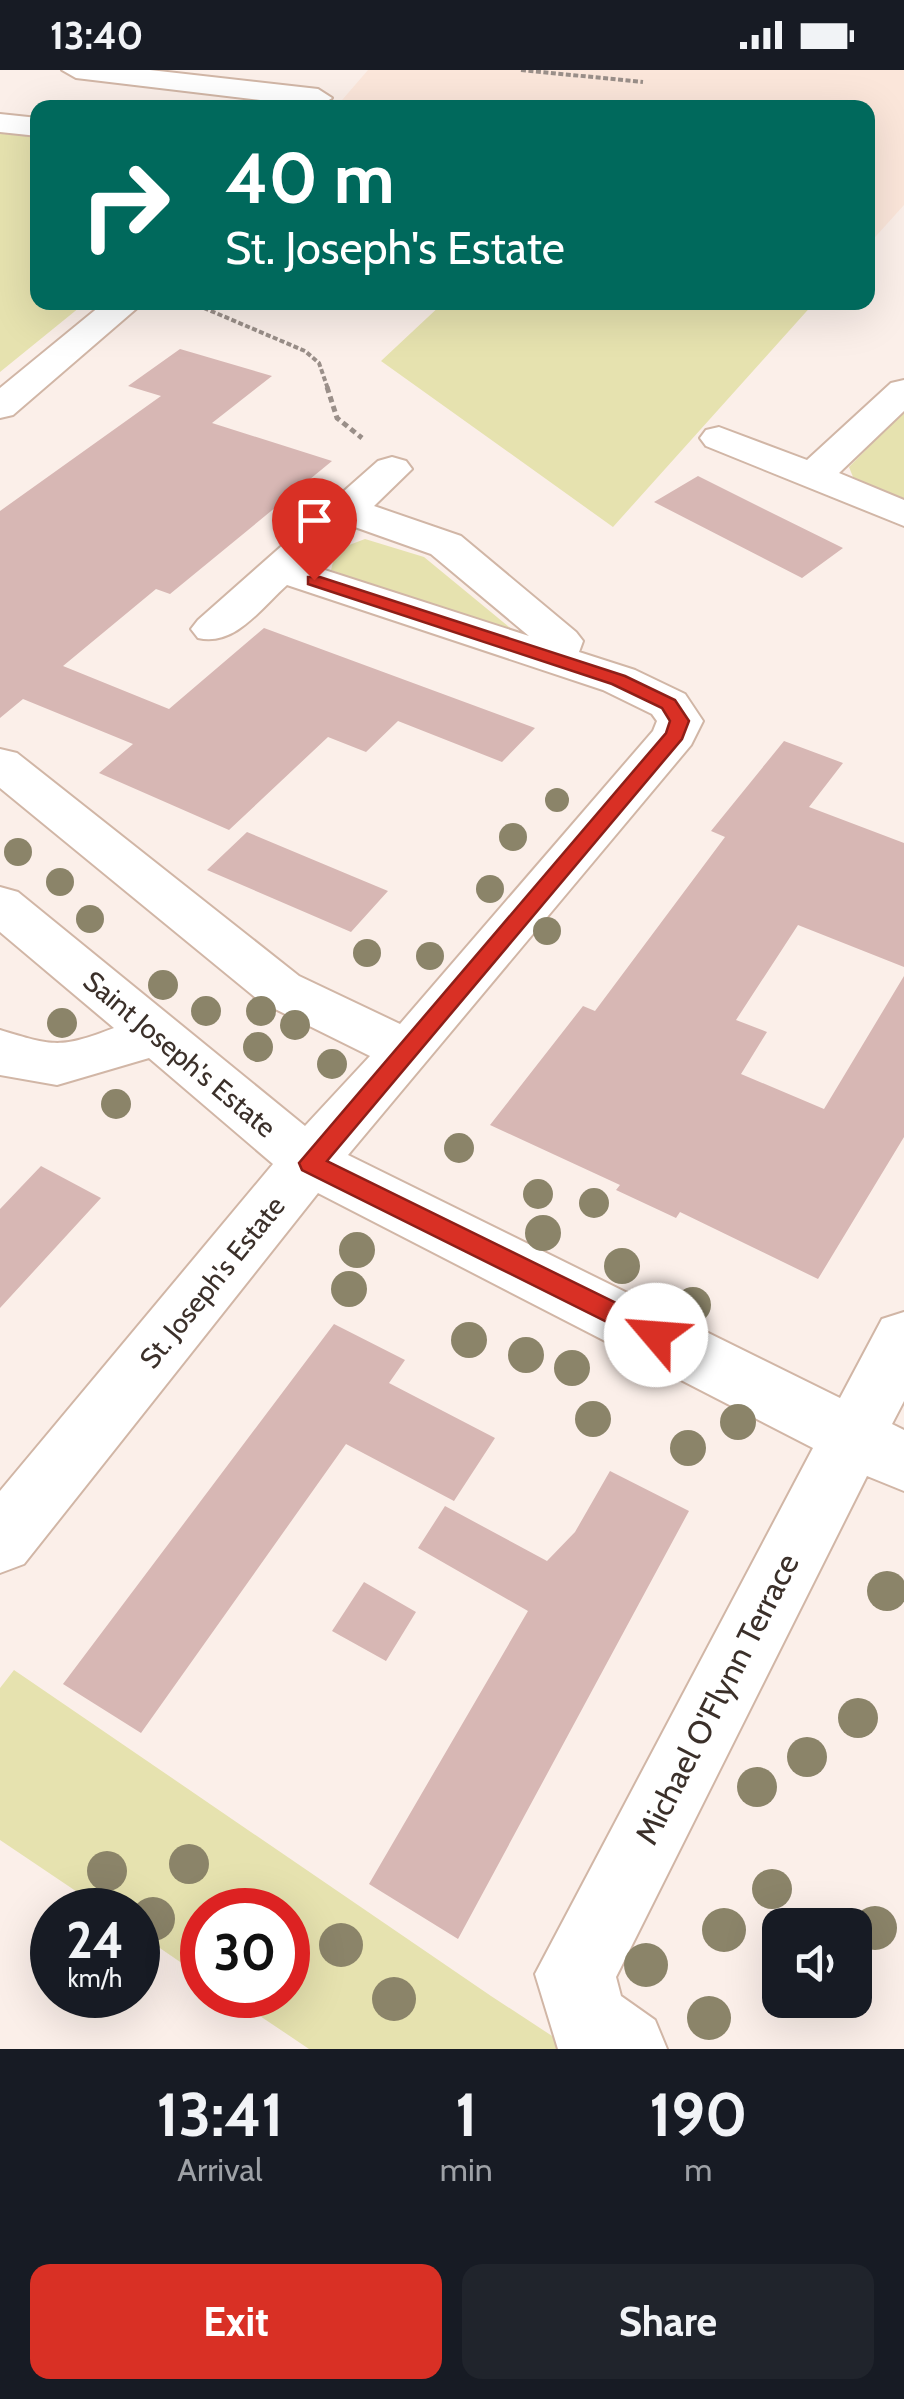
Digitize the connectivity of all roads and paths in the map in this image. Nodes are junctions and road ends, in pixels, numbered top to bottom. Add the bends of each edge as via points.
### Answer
1 (76, 70) edge
2 (342, 70) edge
3 (521, 70) edge
4 (643, 82) dead end
5 (292, 100) edge
6 (317, 100) edge
7 (0, 122) edge
8 (30, 127) edge
9 (116, 310) edge
10 (208, 310) edge
11 (904, 391) edge
12 (0, 407) edge
13 (718, 438) dead end
14 (392, 468) joint
15 (811, 478) junction
16 (345, 510) junction
17 (904, 514) edge
18 (279, 569) junction
19 (212, 628) dead end
20 (555, 660) junction
21 (0, 764) edge
22 (0, 904) edge
23 (156, 1034) junction
24 (0, 1050) edge
25 (408, 1051) junction
26 (311, 1163) junction
27 (904, 1338) edge
28 (879, 1449) edge
29 (0, 1542) edge
30 (626, 2049) edge

1 - 5 street
2 - 6 street
3 - 4 path
7 - 8 street
9 - 12 street
10 - 14 path via 319,363 337,418
11 - 15 street
13 - 15 street
14 - 16 street
15 - 17 street
16 - 18 street
16 - 20 street via 446,545 562,640
18 - 19 street
18 - 20 street, St. Joseph's Estate
20 - 25 street, St. Joseph's Estate via 669,704 680,721 675,735
21 - 25 street via 280,989
22 - 23 street, Saint Joseph's Estate
23 - 24 street via 79,1062 18,1060
23 - 26 street, Saint Joseph's Estate
25 - 26 street, St. Joseph's Estate
26 - 28 street, Saint Joseph's Estate
26 - 29 street, St. Joseph's Estate
27 - 28 street, Michael O'Flynn Terrace
28 - 30 street, Michael O'Flynn Terrace via 574,1974 587,2021

